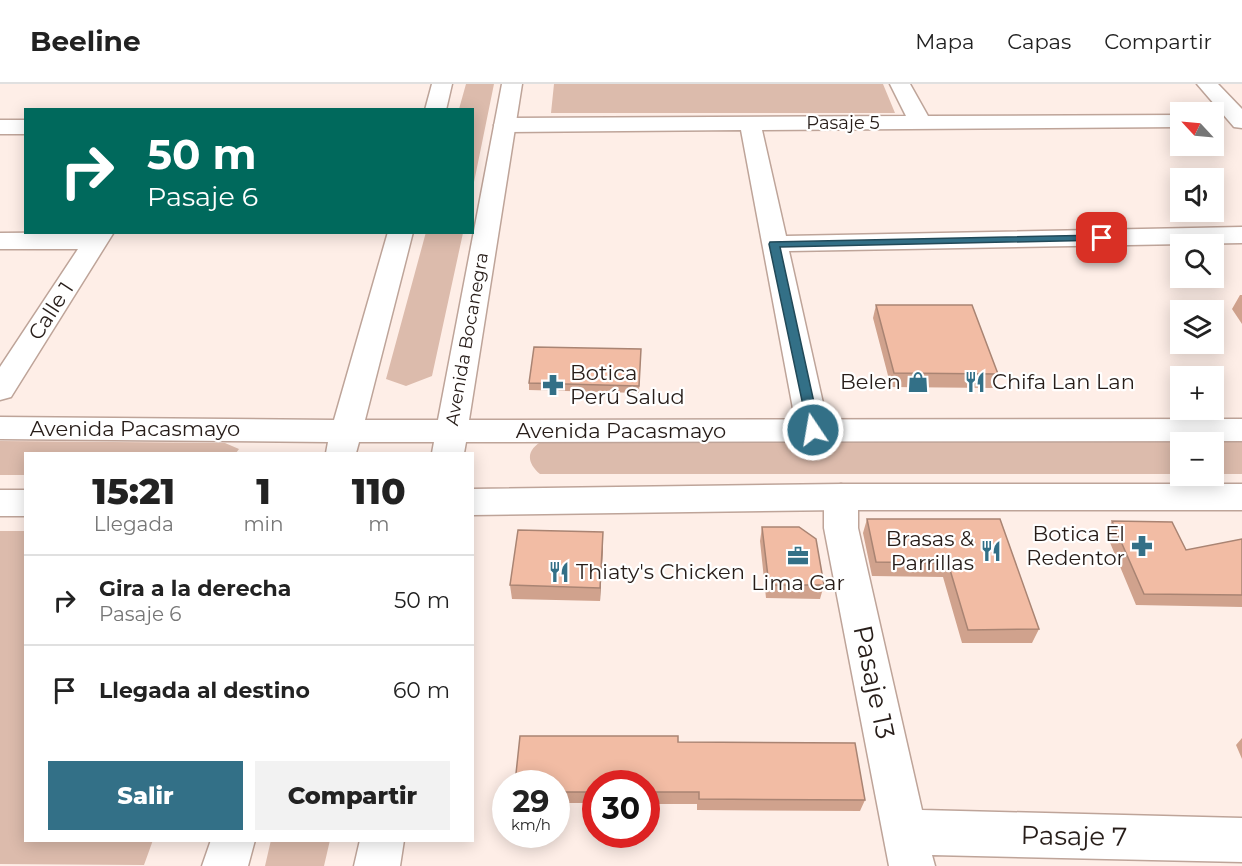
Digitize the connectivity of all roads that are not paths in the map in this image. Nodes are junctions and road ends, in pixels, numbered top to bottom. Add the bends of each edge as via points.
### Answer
1 (442, 84) edge
2 (512, 84) edge
3 (900, 84) edge
4 (1207, 84) edge
5 (436, 108) edge
6 (1170, 120) edge
7 (1224, 120) edge
8 (1241, 121) edge
9 (920, 122) junction
10 (750, 123) junction
11 (505, 125) junction
12 (24, 127) edge
13 (0, 128) edge
14 (400, 234) edge
15 (1242, 235) edge
16 (100, 237) edge
17 (0, 240) edge
18 (774, 244) junction
19 (0, 390) edge
20 (0, 428) edge
21 (813, 430) junction
22 (1242, 430) edge
23 (343, 442) edge
24 (449, 442) edge
25 (841, 497) junction
26 (1242, 497) edge
27 (474, 502) edge
28 (0, 503) edge
29 (24, 503) edge
30 (1242, 840) edge
31 (232, 842) edge
32 (382, 842) edge
33 (909, 849) edge
34 (225, 866) edge
35 (377, 866) edge

1 - 5 street
2 - 11 street, Avenida Bocanegra
3 - 9 street
4 - 8 street
6 - 9 street, Pasaje 5
7 - 8 street
9 - 10 street, Pasaje 5
10 - 11 street, Pasaje 5
10 - 18 street
11 - 24 street, Avenida Bocanegra
12 - 13 street
14 - 23 street
15 - 18 street
16 - 17 street
16 - 19 street, Calle 1
18 - 21 street
20 - 23 street, Avenida Pacasmayo
21 - 22 street, Avenida Pacasmayo
21 - 24 street, Avenida Pacasmayo
23 - 24 street, Avenida Pacasmayo
25 - 26 street
25 - 27 street
25 - 33 street, Pasaje 13 via 841,528
28 - 29 street
30 - 33 street, Pasaje 7
31 - 34 street
32 - 35 street

